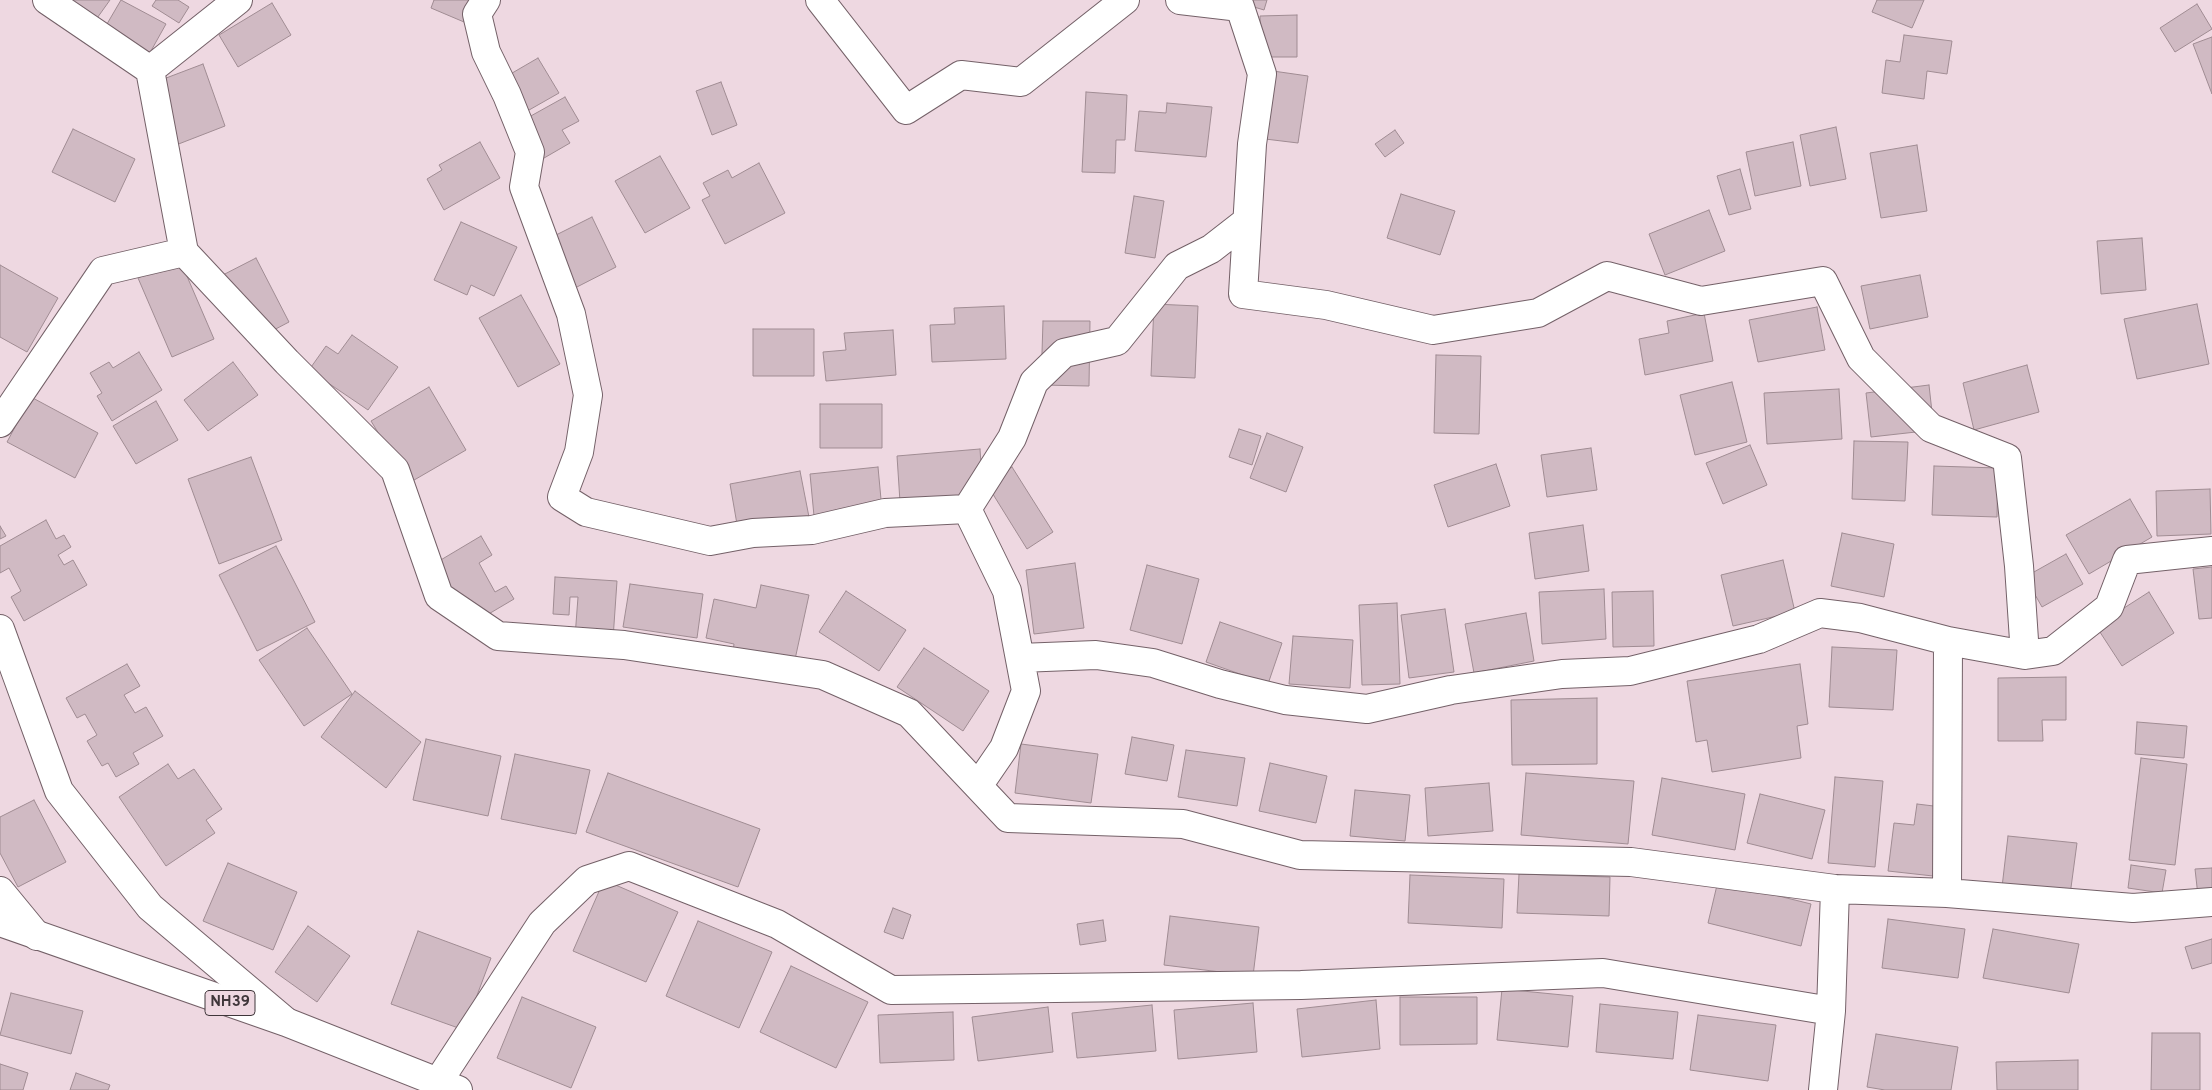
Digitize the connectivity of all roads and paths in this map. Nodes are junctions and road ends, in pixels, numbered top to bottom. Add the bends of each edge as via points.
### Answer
1 (47, 0) edge
2 (238, 0) edge
3 (486, 0) edge
4 (820, 0) edge
5 (1125, 0) edge
6 (1180, 0) edge
7 (150, 70) junction
8 (1247, 221) junction
9 (184, 252) junction
10 (0, 423) edge
11 (966, 509) junction
12 (2212, 551) edge
13 (0, 629) edge
14 (1948, 641) junction
15 (2025, 656) junction
16 (1020, 658) junction
17 (978, 786) junction
18 (1835, 889) junction
19 (0, 891) edge
20 (1947, 893) junction
21 (2212, 902) edge
22 (0, 922) edge
23 (37, 936) junction
24 (1831, 1012) junction
25 (286, 1022) junction
26 (448, 1086) edge
27 (1823, 1090) edge

1 - 7 main road
2 - 7 main road
3 - 11 main road via 477,14 486,52 530,152 524,187 571,314 588,395 579,452 562,497 586,512 710,541 753,533 812,530 885,513
4 - 5 main road via 906,110 961,75 1021,82
6 - 8 main road via 1240,7 1262,74 1252,144
7 - 9 main road
8 - 11 main road via 1211,249 1177,266 1118,341 1064,353 1034,382 1012,438
8 - 15 main road via 1243,294 1326,305 1433,330 1538,313 1607,276 1701,301 1823,281 1861,358 1931,428 2008,458
9 - 10 main road via 102,271
9 - 17 main road via 395,470 440,596 498,636 624,645 823,674 909,713
11 - 16 main road via 1007,591
12 - 15 main road via 2127,560 2109,607 2053,651
13 - 25 main road via 59,791 150,907
14 - 15 main road
14 - 16 main road via 1860,618 1820,613 1759,639 1630,671 1562,674 1470,687 1367,710 1285,700 1153,663 1096,655
14 - 20 main road
16 - 17 main road via 1026,691 1004,748
17 - 18 main road via 1008,818 1183,824 1300,855 1631,862
18 - 20 main road
18 - 24 main road
19 - 23 main road
20 - 21 main road via 2134,908
22 - 23 main road, NH39
23 - 25 main road, NH39
24 - 26 main road via 1603,974 1301,986 891,990 777,924 629,866 587,880 542,923
24 - 27 main road
25 - 26 main road, NH39

